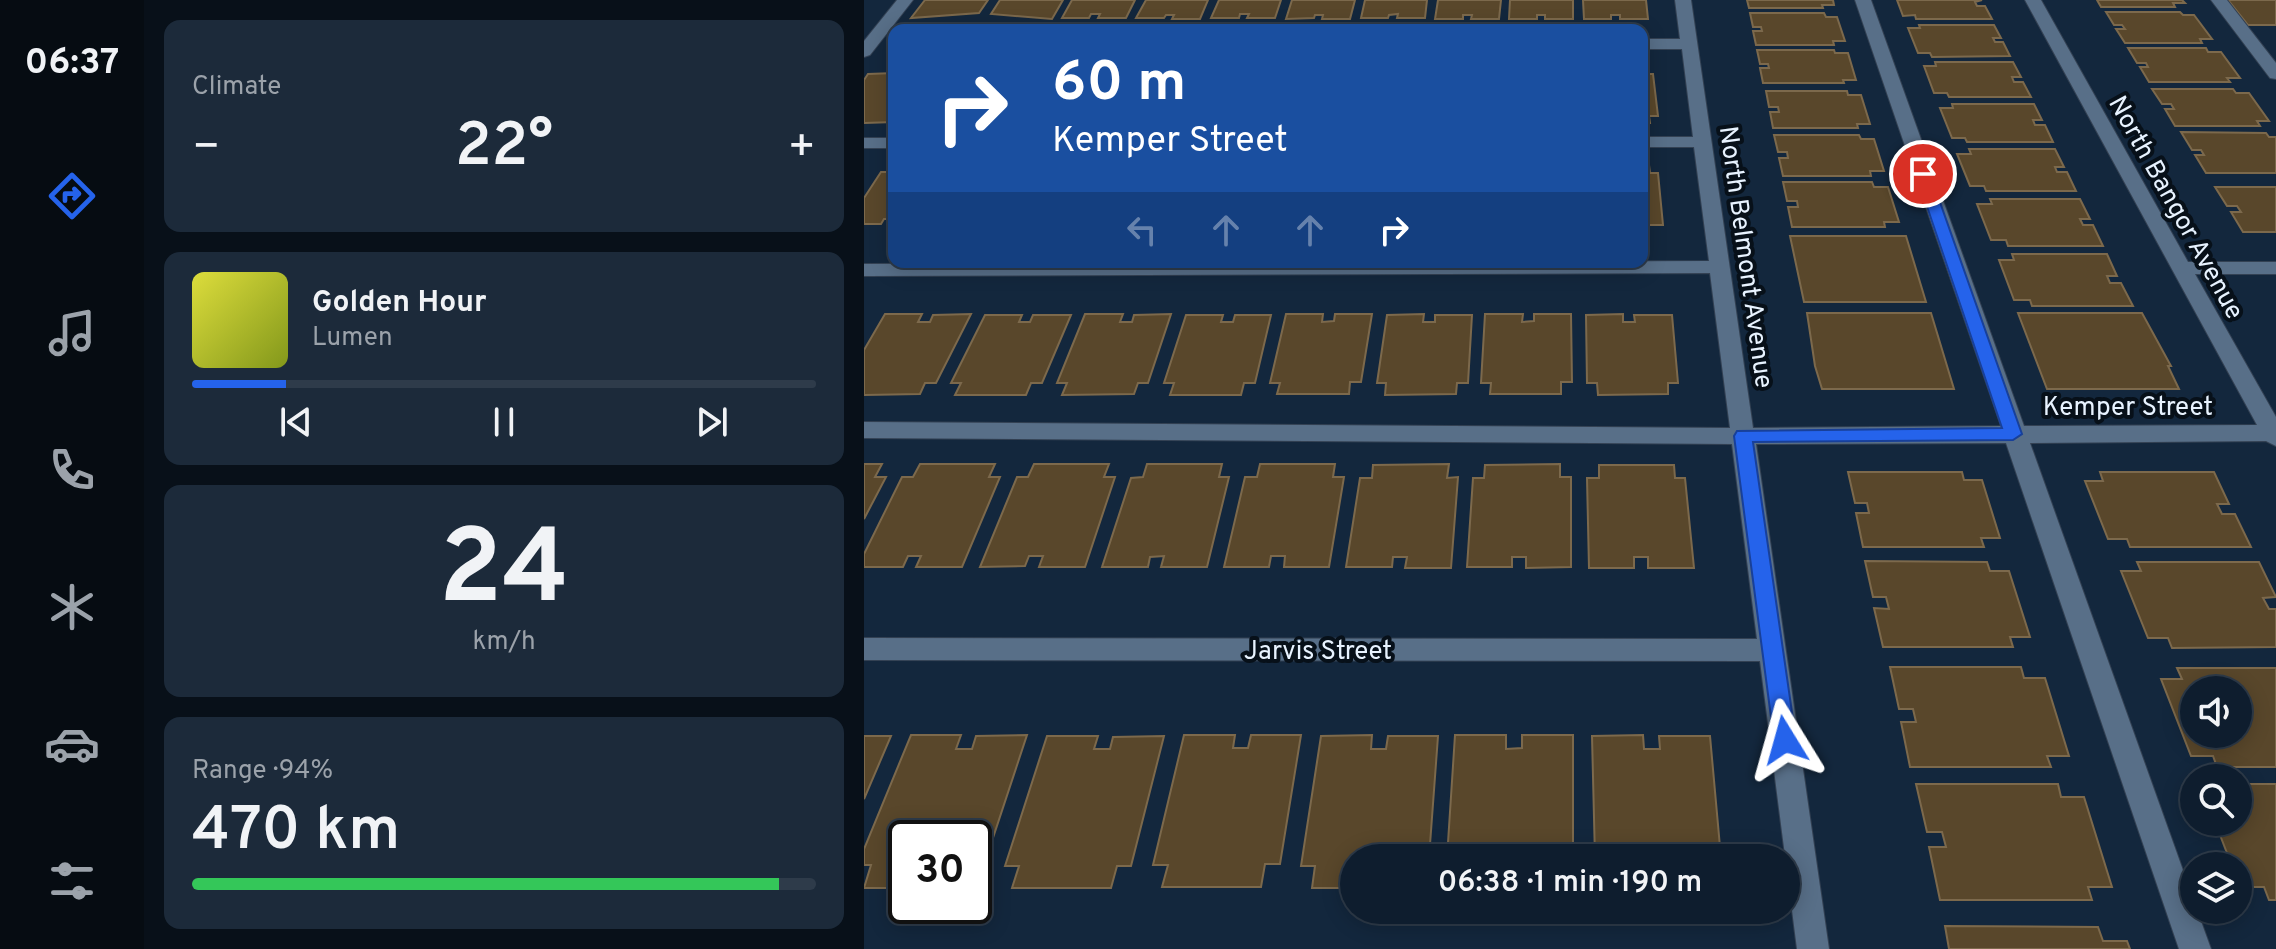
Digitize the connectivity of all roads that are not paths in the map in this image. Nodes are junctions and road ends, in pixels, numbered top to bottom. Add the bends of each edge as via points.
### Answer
1 (905, 0) edge
2 (1683, 0) edge
3 (1863, 0) edge
4 (2033, 0) edge
5 (2219, 0) edge
6 (1648, 44) edge
7 (1690, 44) junction
8 (864, 52) edge
9 (2276, 74) edge
10 (1648, 142) edge
11 (1703, 142) junction
12 (864, 143) edge
13 (888, 143) edge
14 (1648, 267) edge
15 (1720, 267) junction
16 (1435, 268) edge
17 (2179, 268) junction
18 (2276, 268) edge
19 (864, 270) edge
20 (864, 430) edge
21 (2013, 434) junction
22 (1743, 436) junction
23 (2274, 436) edge
24 (864, 649) edge
25 (1772, 650) junction
26 (1813, 949) edge
27 (2195, 949) edge

1 - 8 street
2 - 7 street, North Belmont Avenue
3 - 21 street
4 - 17 street, North Bangor Avenue
5 - 9 street
6 - 7 street
7 - 11 street, North Belmont Avenue
10 - 11 street
11 - 15 street, North Belmont Avenue
12 - 13 street
14 - 15 street
15 - 22 street, North Belmont Avenue
16 - 19 street
17 - 18 street
17 - 23 street, North Bangor Avenue
20 - 22 street, Kemper Street
21 - 22 street, Kemper Street
21 - 23 street, Kemper Street
21 - 27 street
22 - 25 street, North Belmont Avenue
24 - 25 street, Jarvis Street
25 - 26 street, North Belmont Avenue

